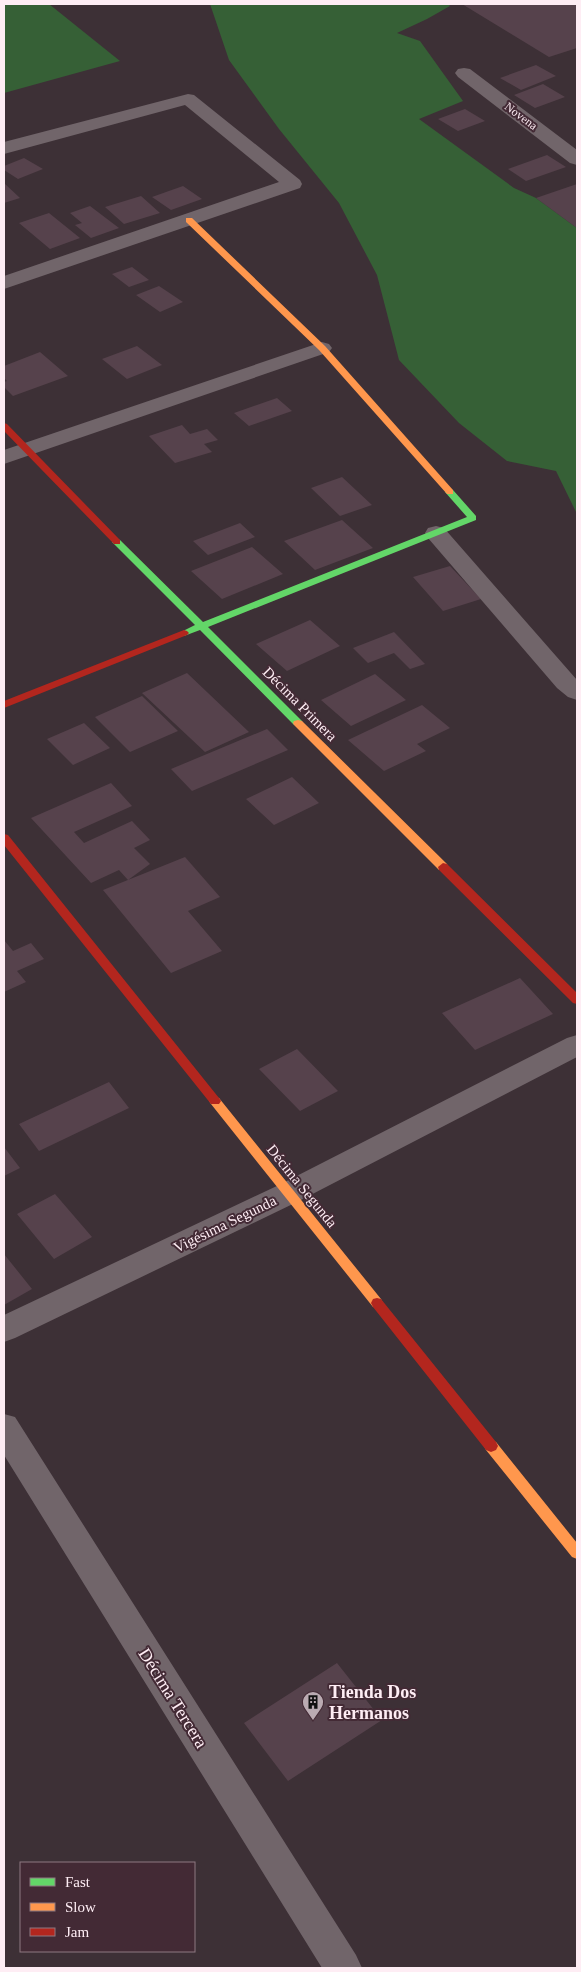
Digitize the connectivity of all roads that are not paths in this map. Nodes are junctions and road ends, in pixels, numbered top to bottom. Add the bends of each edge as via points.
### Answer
1 (464, 74) dead end
2 (4, 148) edge
3 (577, 159) edge
4 (189, 220) junction
5 (4, 283) edge
6 (322, 348) junction
7 (4, 426) edge
8 (27, 449) junction
9 (4, 458) edge
10 (436, 533) junction
11 (201, 627) junction
12 (577, 692) edge
13 (4, 705) edge
14 (4, 838) edge
15 (577, 1000) edge
16 (577, 1045) edge
17 (288, 1193) junction
18 (4, 1329) edge
19 (4, 1427) edge
20 (577, 1553) edge
21 (343, 1968) edge

1 - 3 street, Novena
2 - 4 street via 188,98 293,184
4 - 5 street
4 - 6 street
6 - 8 street
6 - 10 street via 473,518
7 - 8 street, Décima Primera
8 - 9 street
8 - 11 street, Décima Primera
10 - 11 street
10 - 12 street
11 - 13 street
11 - 15 street, Décima Primera
14 - 17 street, Décima Segunda
16 - 17 street, Vigésima Segunda
17 - 18 street, Vigésima Segunda
17 - 20 street, Décima Segunda
19 - 21 street, Décima Tercera

